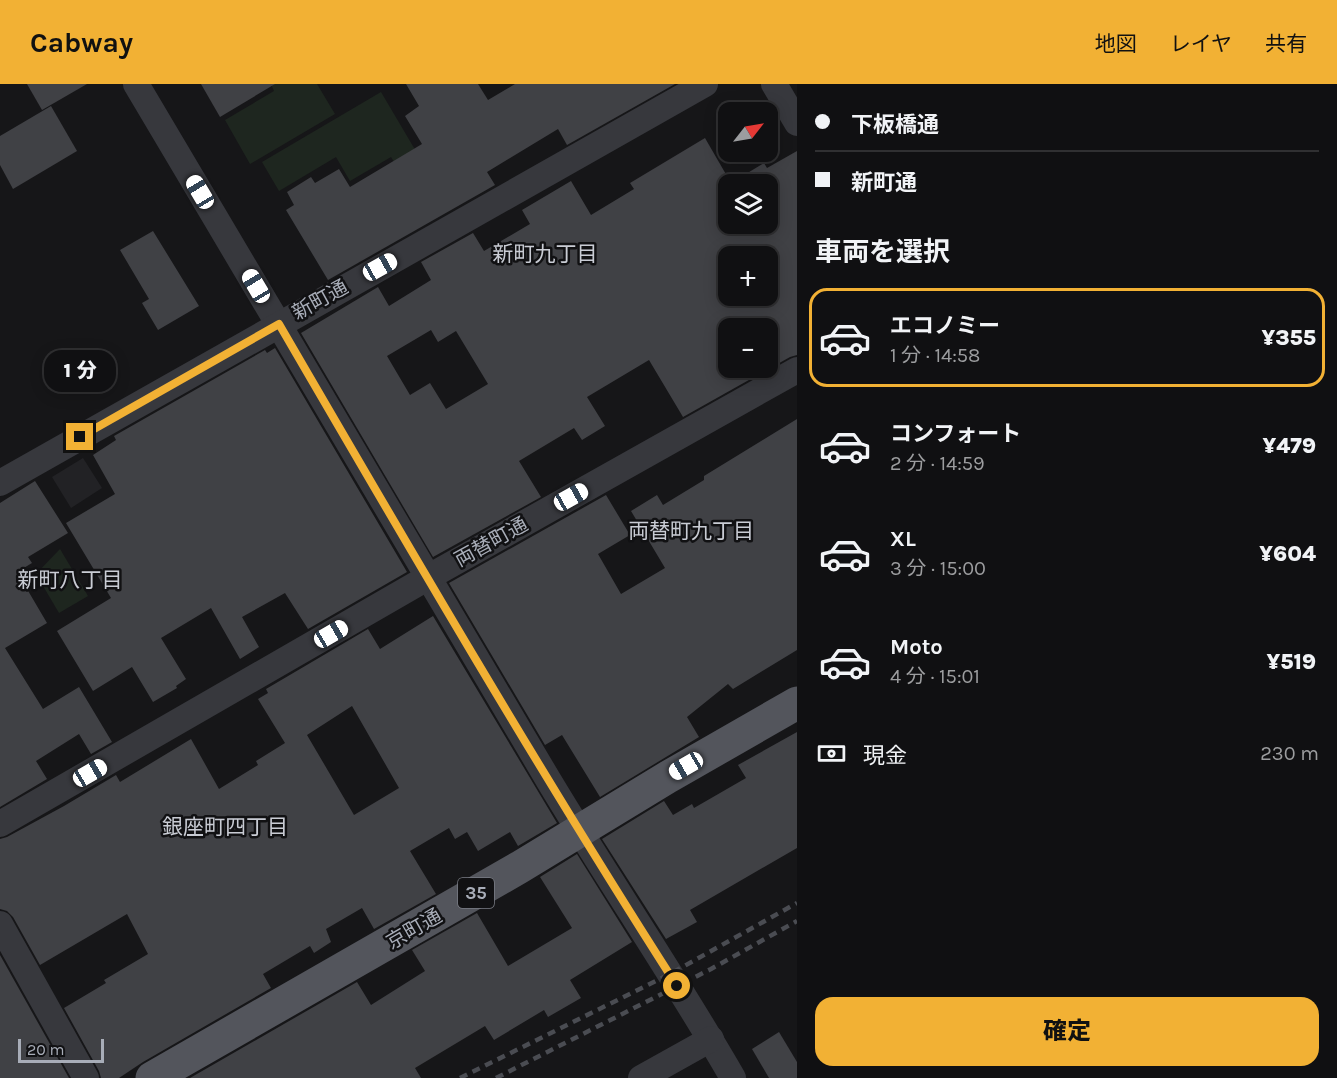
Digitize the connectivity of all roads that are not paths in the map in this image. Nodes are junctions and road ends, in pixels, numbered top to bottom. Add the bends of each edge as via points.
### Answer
1 (136, 84) edge
2 (705, 84) edge
3 (774, 84) edge
4 (797, 123) edge
5 (279, 324) junction
6 (797, 370) edge
7 (0, 483) edge
8 (427, 578) junction
9 (797, 703) edge
10 (0, 824) edge
11 (580, 832) junction
12 (0, 924) edge
13 (711, 1039) junction
14 (87, 1078) edge
15 (152, 1078) edge
16 (641, 1078) edge
17 (734, 1078) edge

1 - 5 street
2 - 5 street, 新町通
3 - 4 street
5 - 7 street, 新町通
5 - 8 street
6 - 8 street, 両替町通
8 - 10 street, 両替町通
8 - 11 street
9 - 11 main road, 京町通 / 35
11 - 13 street
11 - 15 main road, 京町通 / 35
12 - 14 street
13 - 16 street
13 - 17 street

